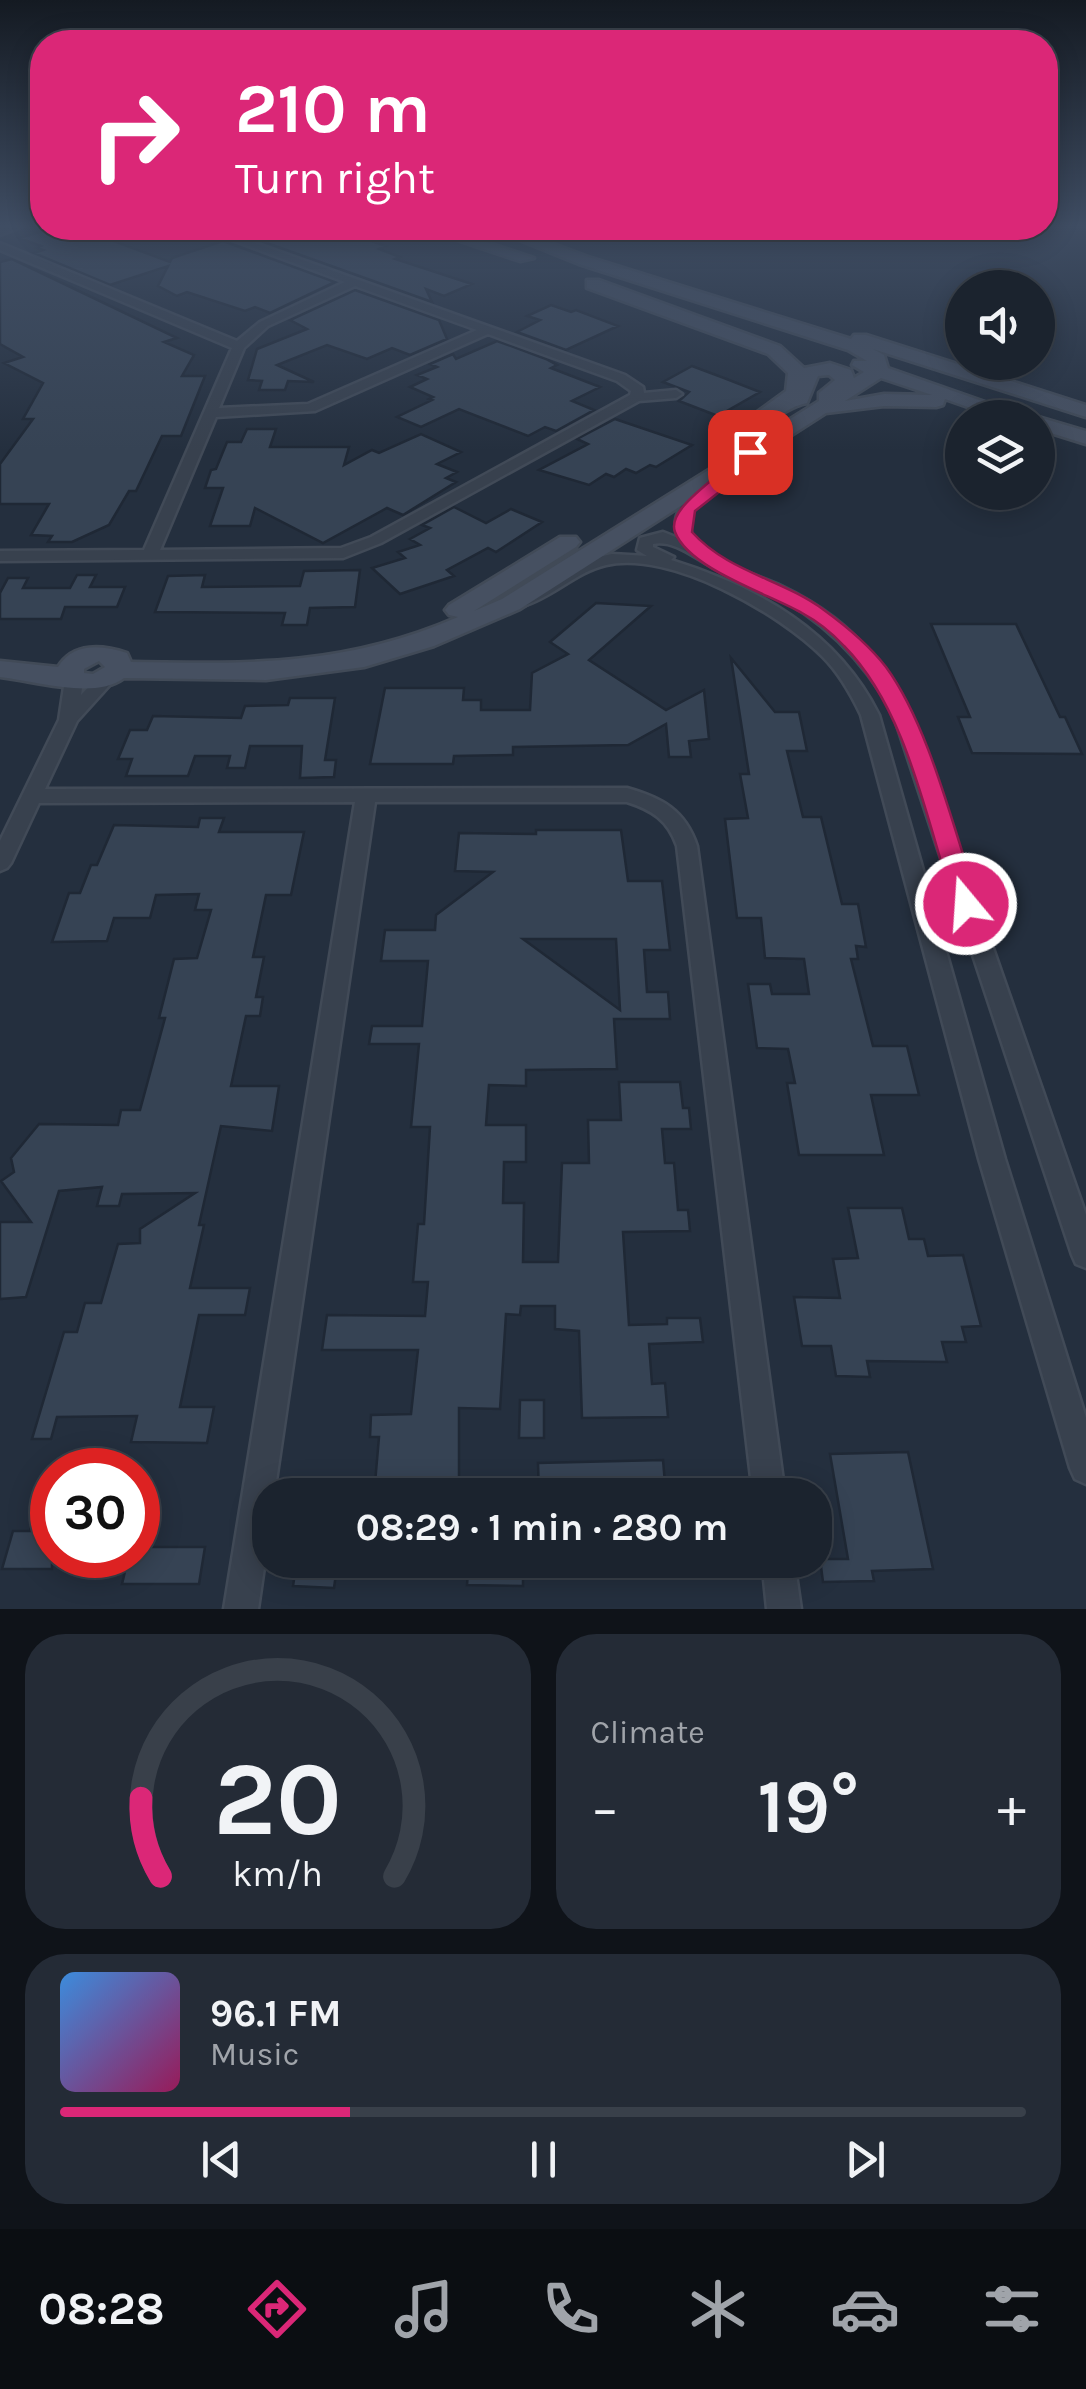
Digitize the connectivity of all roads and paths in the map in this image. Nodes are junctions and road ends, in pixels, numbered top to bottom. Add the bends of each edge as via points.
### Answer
1 (126, 300) edge
2 (314, 300) edge
3 (405, 300) edge
4 (642, 300) edge
5 (657, 300) edge
6 (709, 300) edge
7 (734, 300) edge
8 (487, 330) junction
9 (242, 343) junction
10 (880, 371) junction
11 (676, 394) dead end
12 (636, 397) junction
13 (965, 400) edge
14 (945, 402) edge
15 (1086, 411) edge
16 (208, 413) junction
17 (810, 414) junction
18 (758, 423) junction
19 (1055, 428) edge
20 (1086, 438) edge
21 (750, 452) junction
22 (696, 551) junction
23 (0, 556) edge
24 (149, 557) junction
25 (724, 586) junction
26 (511, 604) junction
27 (8, 669) edge
28 (114, 670) junction
29 (76, 671) junction
30 (68, 720) junction
31 (30, 796) junction
32 (366, 798) junction
33 (0, 863) edge
34 (1086, 1255) edge
35 (1086, 1468) edge
36 (768, 1478) edge
37 (780, 1578) edge
38 (242, 1609) edge
39 (784, 1609) edge

1 - 9 street
2 - 9 street
3 - 8 street
4 - 18 street via 788,360 799,382 794,394
5 - 10 street
6 - 10 street via 854,346 873,355
7 - 15 street
8 - 12 street via 632,384
8 - 16 street via 310,408
9 - 16 street
10 - 13 street
10 - 17 street
11 - 12 street
12 - 24 street via 361,548 324,556
14 - 17 street via 884,400
16 - 24 street
17 - 18 street via 845,382 844,374 810,372 796,403
17 - 21 street
18 - 28 street via 433,622 349,648 282,659
19 - 20 street
21 - 22 street via 684,514 684,533
21 - 26 street
22 - 25 street via 664,537 643,544
22 - 34 street via 812,610 864,654 891,691
23 - 24 street
25 - 26 street via 656,561 623,558 591,564
25 - 35 street via 817,642 845,671 870,716 992,1159
26 - 28 street via 404,649 316,667 217,674
27 - 29 street
28 - 29 street via 107,654
28 - 30 street
29 - 30 street
30 - 31 street
31 - 32 street
31 - 33 street
32 - 36 street via 628,795 670,813 682,828
32 - 38 street
37 - 39 street

